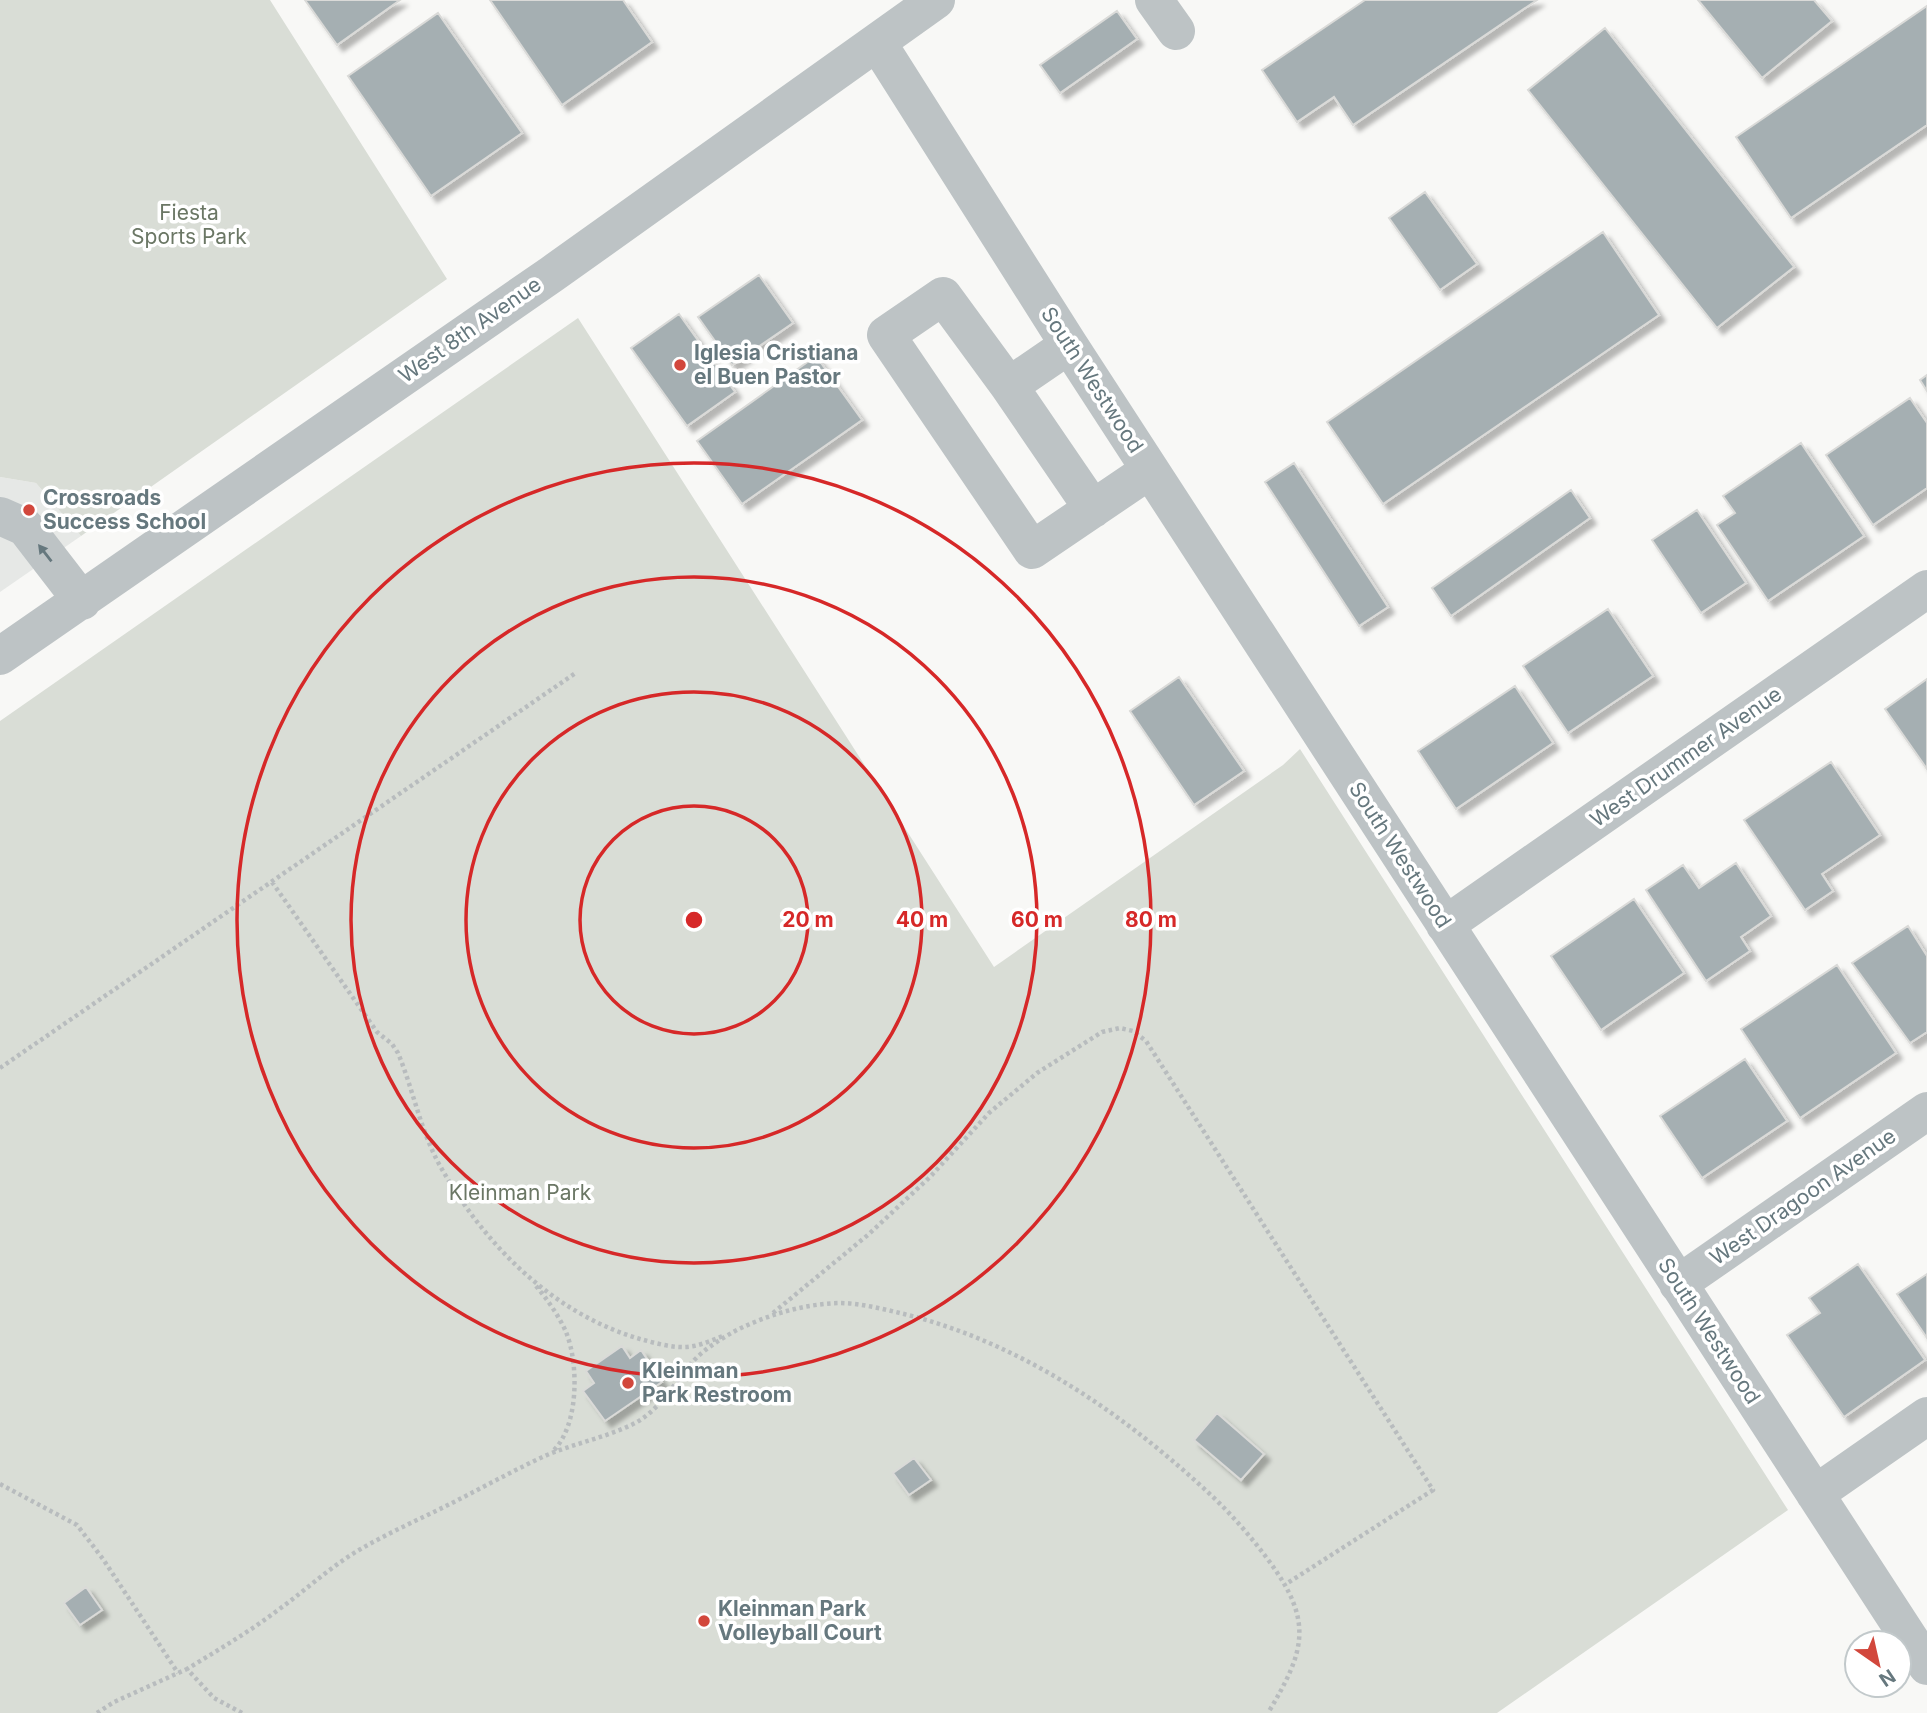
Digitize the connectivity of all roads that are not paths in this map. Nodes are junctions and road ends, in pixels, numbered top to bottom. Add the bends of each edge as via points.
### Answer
1 (936, 0) edge
2 (1154, 0) edge
3 (1176, 31) dead end
4 (877, 42) junction
5 (1069, 345) junction
6 (1009, 386) junction
7 (1150, 470) junction
8 (1093, 509) junction
9 (0, 516) edge
10 (1927, 589) edge
11 (82, 601) junction
12 (0, 656) edge
13 (1446, 925) junction
14 (1927, 1111) edge
15 (1678, 1284) junction
16 (1927, 1416) edge
17 (1815, 1494) junction
18 (1927, 1666) edge

1 - 4 street, West 8th Avenue
2 - 3 street
4 - 5 street, South Westwood
4 - 11 street, West 8th Avenue
5 - 6 street
5 - 7 street, South Westwood
6 - 8 street
6 - 8 street via 943,296 886,335 1032,550
7 - 8 street
7 - 13 street, South Westwood
11 -> 9 street via 25,527
10 - 13 street, West Drummer Avenue
11 - 12 street, West 8th Avenue
13 - 15 street, South Westwood
14 - 15 street, West Dragoon Avenue
15 - 17 street, South Westwood
16 - 17 street
17 - 18 street, South Westwood

